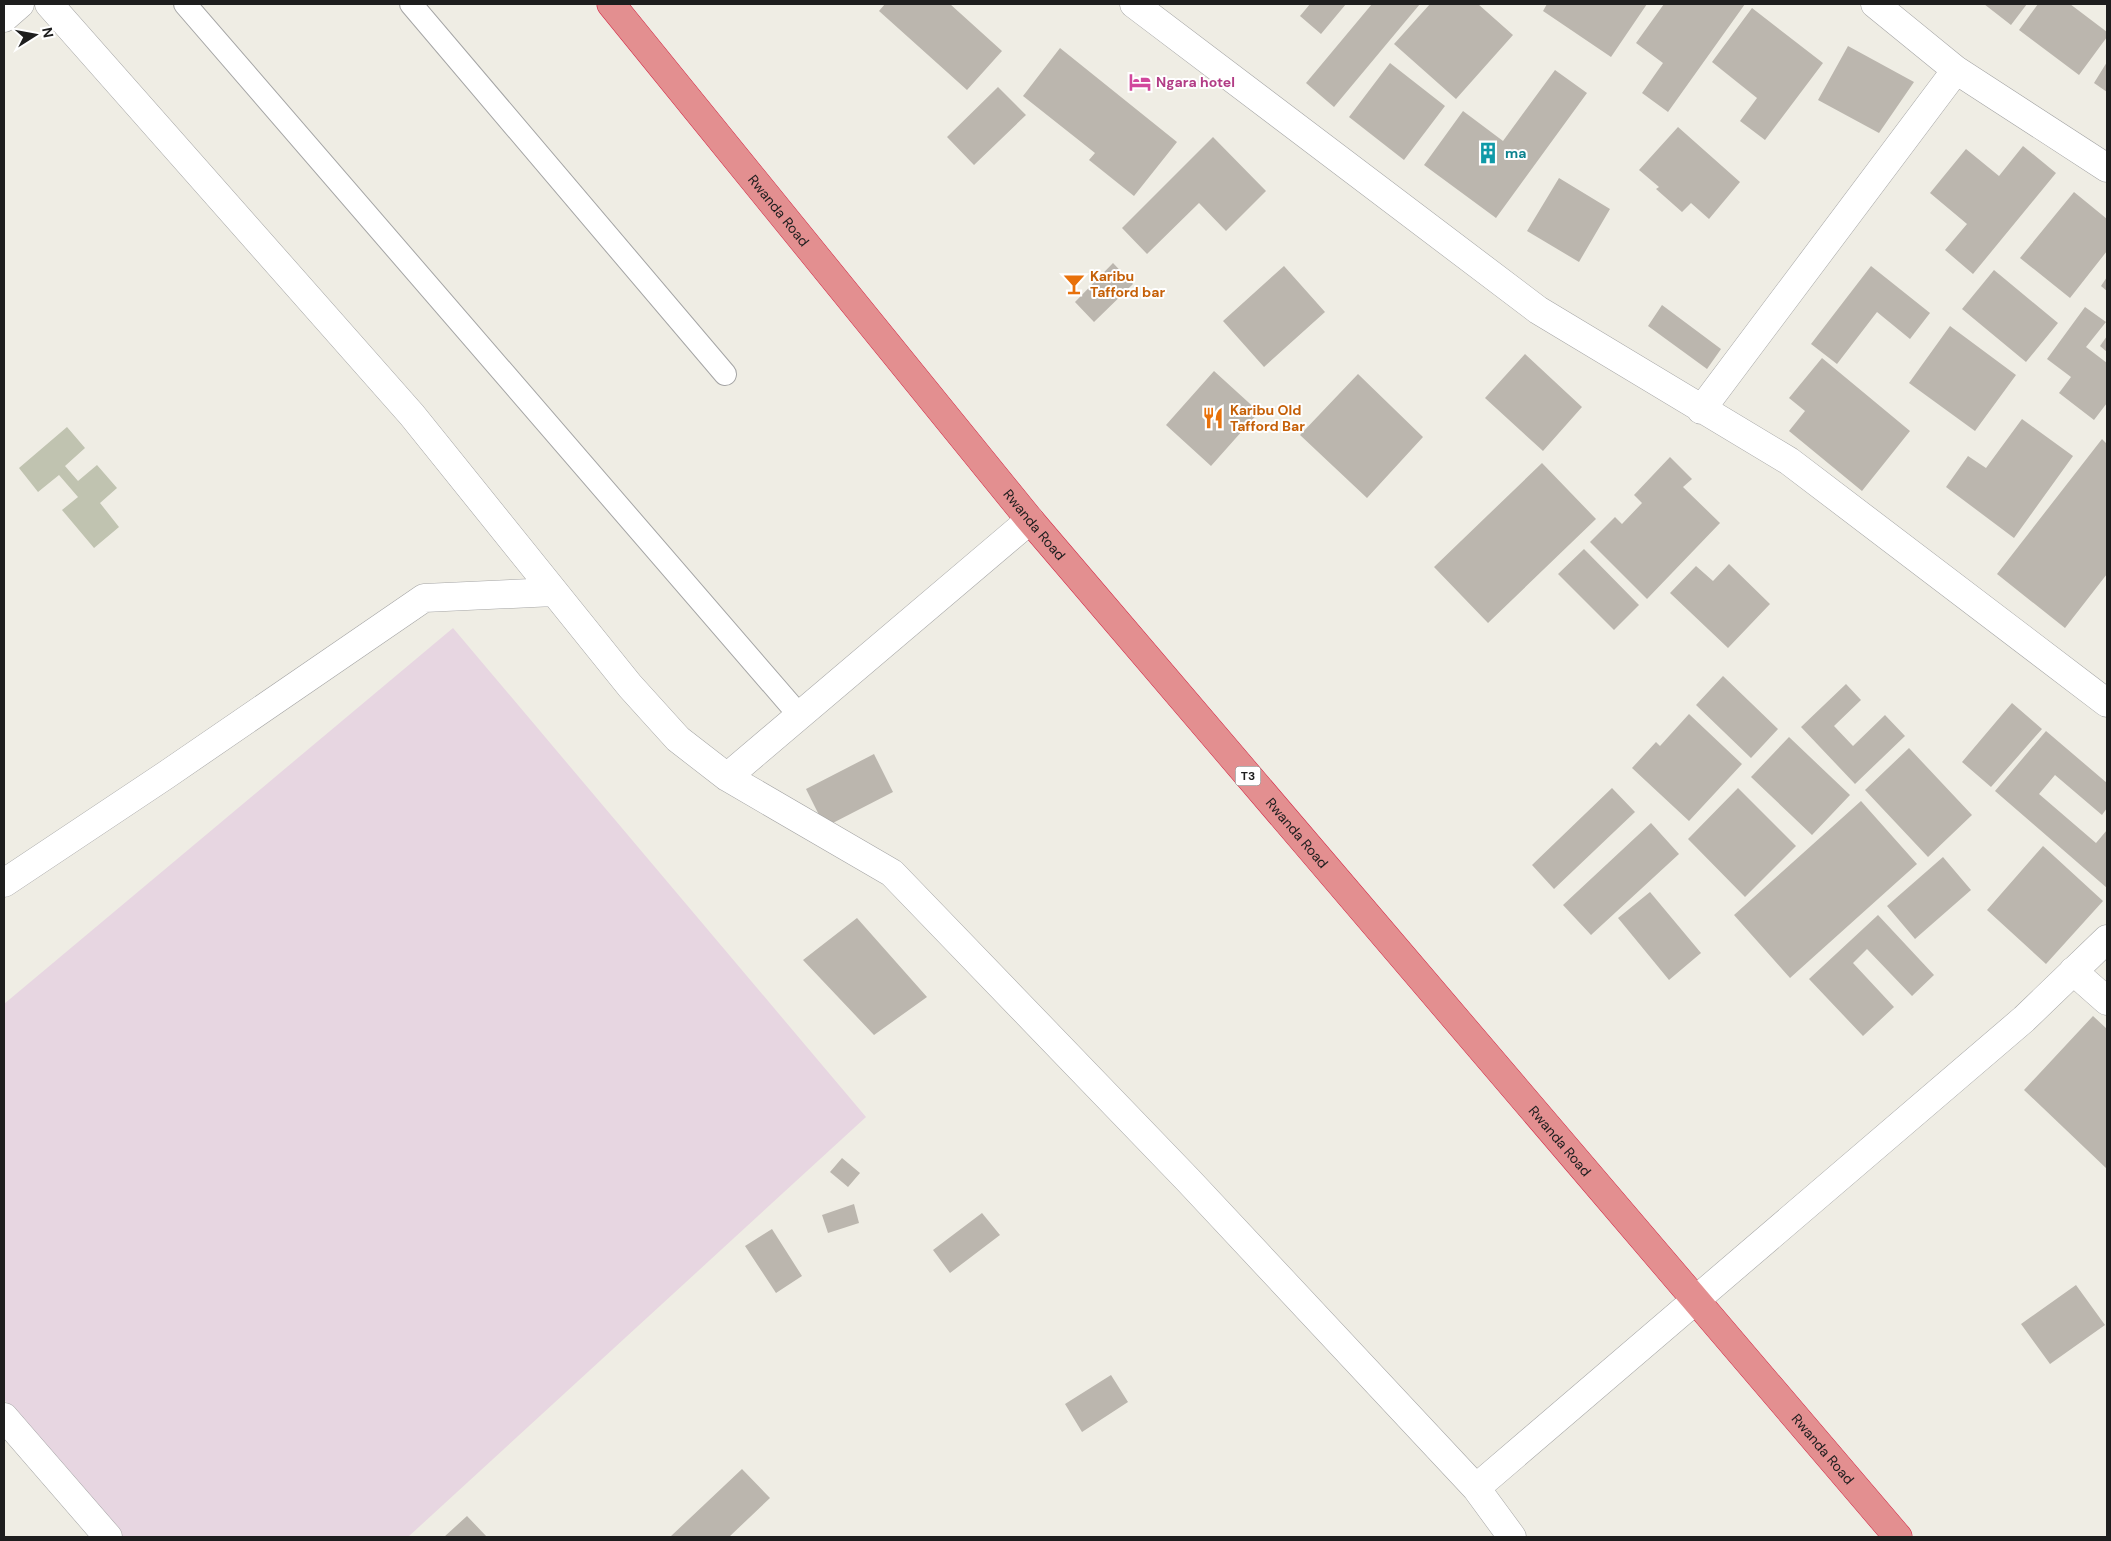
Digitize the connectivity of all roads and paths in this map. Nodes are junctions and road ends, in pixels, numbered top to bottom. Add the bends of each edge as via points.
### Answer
1 (20, 4) edge
2 (49, 4) edge
3 (185, 4) edge
4 (411, 4) edge
5 (610, 4) edge
6 (1134, 4) edge
7 (1875, 4) edge
8 (4, 18) edge
9 (1956, 70) junction
10 (2107, 168) edge
11 (725, 374) dead end
12 (1701, 410) junction
13 (1030, 520) junction
14 (554, 592) junction
15 (2107, 703) edge
16 (800, 716) junction
17 (727, 777) junction
18 (4, 883) edge
19 (2107, 939) edge
20 (2073, 972) junction
21 (2107, 1001) edge
22 (1695, 1299) junction
23 (4, 1417) edge
24 (1476, 1488) junction
25 (108, 1537) edge
26 (1512, 1537) edge
27 (1898, 1537) edge

1 - 8 street
2 - 14 street via 412,415
3 - 16 lane
4 - 11 lane
5 - 13 highway, Rwanda Road / T3
6 - 12 street via 1538,310
7 - 9 street
9 - 10 street
9 - 12 street
12 - 15 street via 1789,461
13 - 16 street
13 - 22 highway, Rwanda Road / T3
14 - 17 street via 630,686 678,739
14 - 18 street via 424,598
16 - 17 street
17 - 24 street via 892,873 1188,1180
19 - 20 street
20 - 21 street
20 - 22 street via 2024,1019
22 - 24 street
22 - 27 highway, Rwanda Road / T3
23 - 25 street
24 - 26 street

